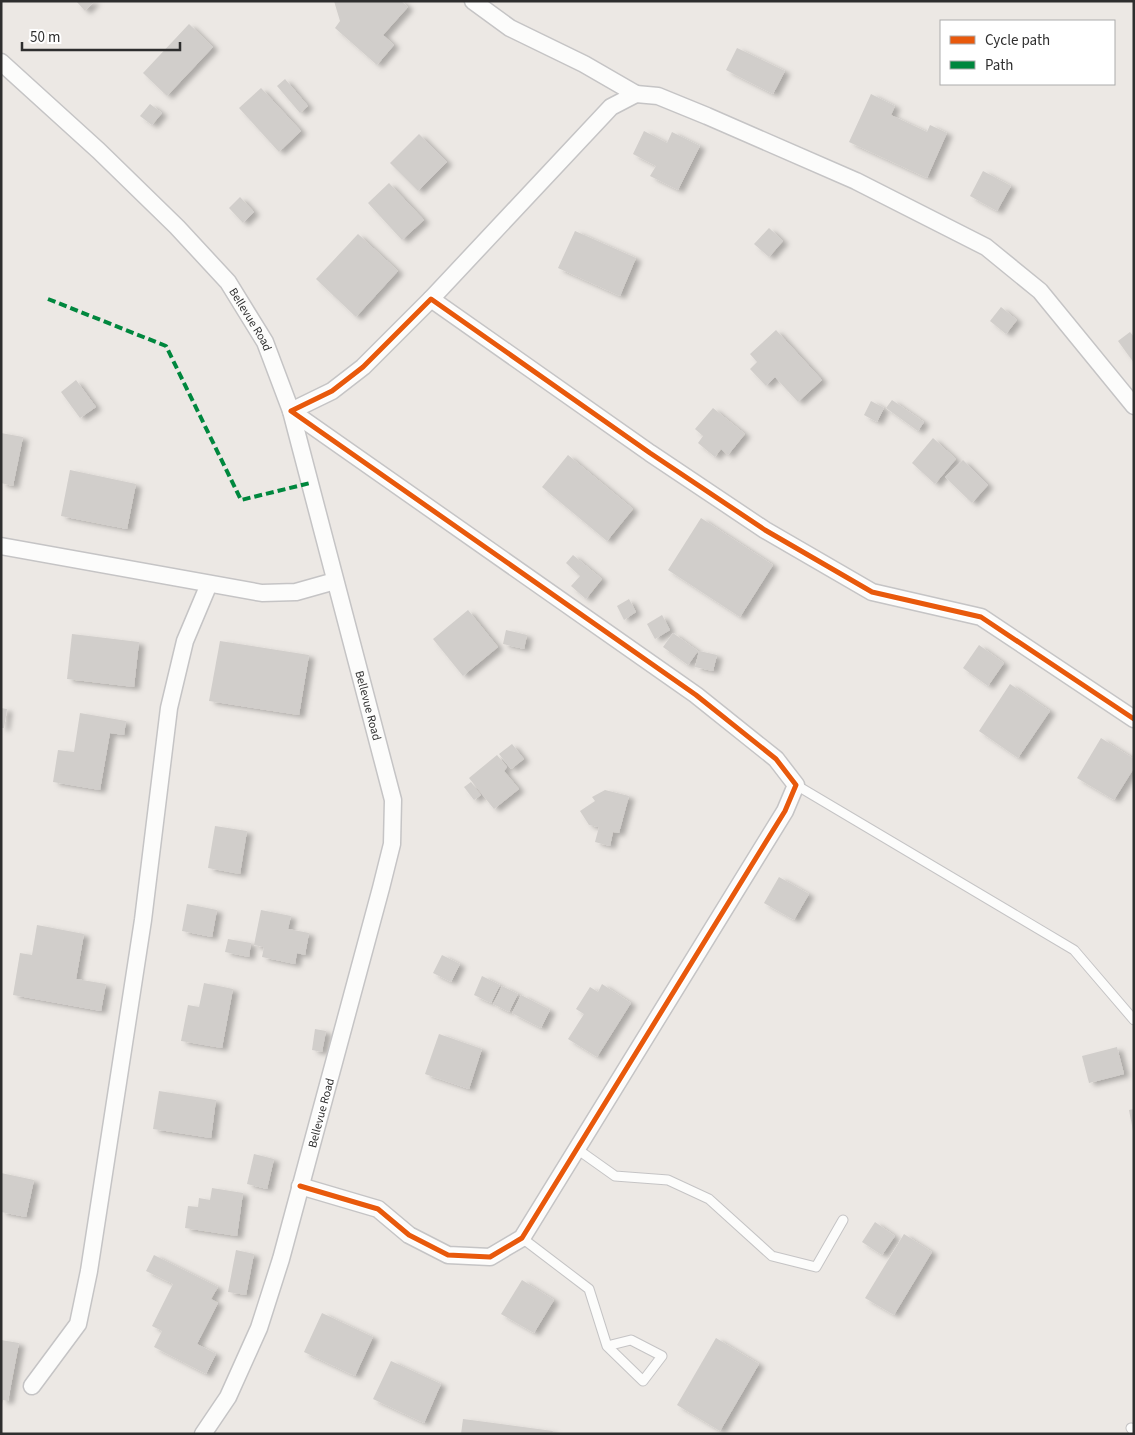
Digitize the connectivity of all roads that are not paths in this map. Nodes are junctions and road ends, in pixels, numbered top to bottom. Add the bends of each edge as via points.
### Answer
1 (473, 1) edge
2 (1, 62) edge
3 (636, 94) junction
4 (432, 299) junction
5 (1134, 406) edge
6 (291, 411) junction
7 (1, 546) edge
8 (335, 581) junction
9 (209, 584) junction
10 (1134, 718) edge
11 (796, 785) junction
12 (1134, 1020) edge
13 (576, 1149) junction
14 (300, 1186) junction
15 (843, 1220) dead end
16 (522, 1238) junction
17 (607, 1346) junction
18 (32, 1386) dead end
19 (203, 1434) edge

1 - 3 street via 510,28
2 - 6 street, Bellevue Road via 177,226 228,282 265,342
3 - 4 street via 611,107
3 - 5 street via 658,96 856,181 986,248 1040,291
4 - 6 street via 363,367 332,391
4 - 10 street via 765,530 872,592 981,617
6 - 8 street, Bellevue Road
6 - 11 street via 696,695 776,759
7 - 9 street
8 - 9 street via 296,592 262,593
8 - 14 street, Bellevue Road via 393,800 392,844
9 - 18 street via 185,641 170,708 144,920 78,1324
11 - 12 lane via 1074,950
11 - 13 street via 785,811
13 - 15 lane via 615,1176 668,1180 709,1199 772,1256 816,1267
13 - 16 street
14 - 16 street via 378,1209 409,1234 448,1255 490,1257
14 - 19 street, Bellevue Road via 259,1328 228,1397
16 - 17 lane via 589,1289
17 - 17 lane via 644,1381 662,1356 630,1340

